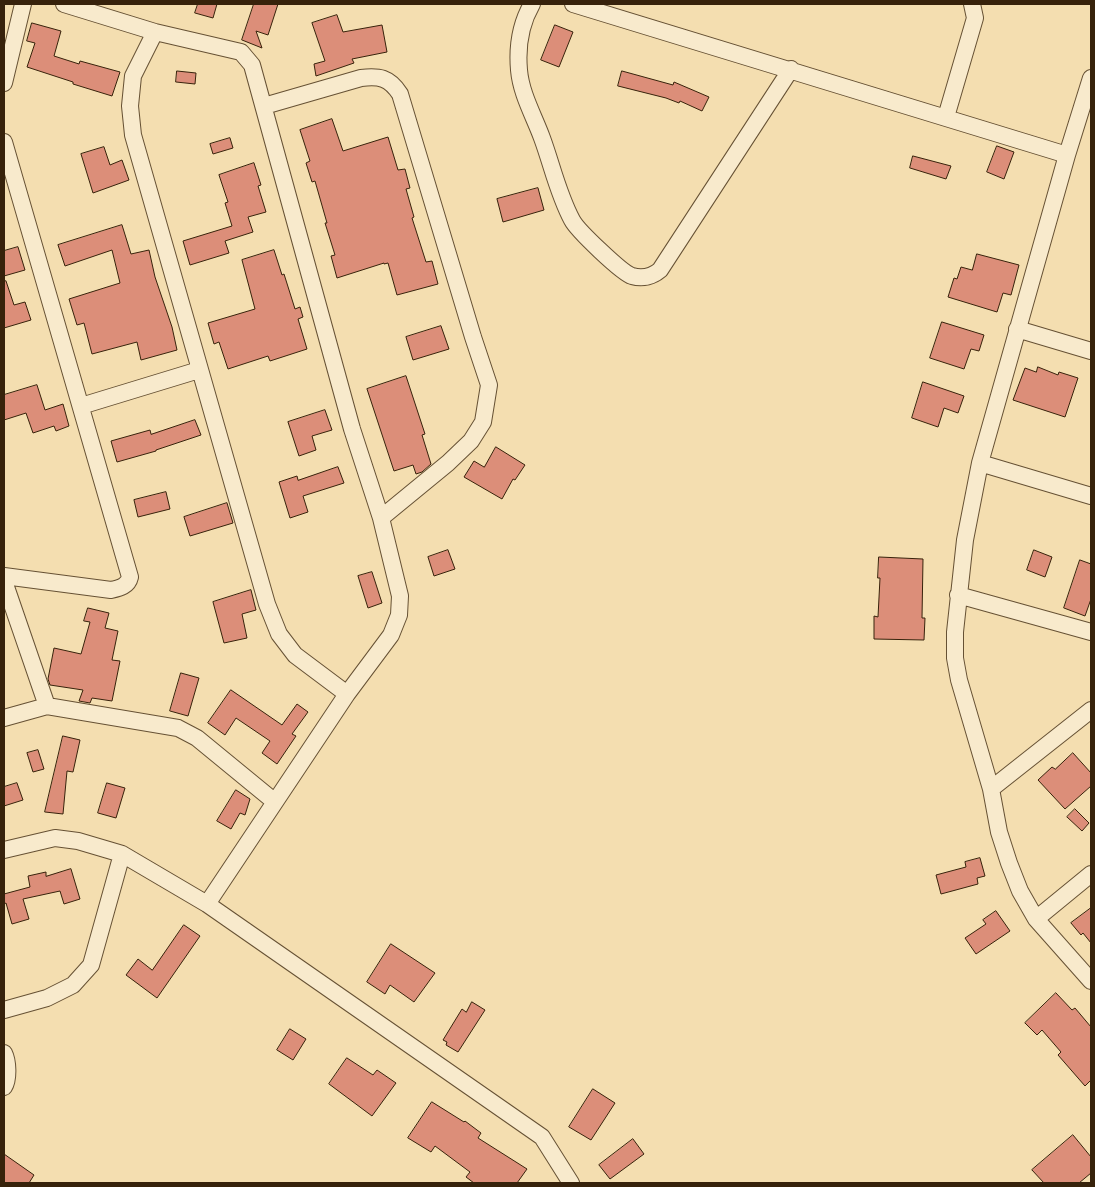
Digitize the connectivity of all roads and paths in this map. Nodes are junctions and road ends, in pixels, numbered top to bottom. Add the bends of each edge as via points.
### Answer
1 (23, 4) edge
2 (64, 4) edge
3 (532, 4) edge
4 (572, 4) edge
5 (972, 4) edge
6 (155, 32) junction
7 (791, 69) junction
8 (1091, 78) edge
9 (4, 83) edge
10 (264, 106) junction
11 (946, 118) junction
12 (4, 142) edge
13 (1067, 155) junction
14 (1017, 329) junction
15 (1091, 351) edge
16 (199, 370) junction
17 (81, 406) junction
18 (980, 463) junction
19 (1091, 496) edge
20 (381, 518) junction
21 (4, 576) edge
22 (4, 581) edge
23 (958, 595) junction
24 (1091, 632) edge
25 (347, 694) junction
26 (47, 706) junction
27 (1091, 710) edge
28 (4, 718) edge
29 (991, 789) junction
30 (275, 802) junction
31 (4, 850) edge
32 (122, 854) junction
33 (1091, 874) edge
34 (208, 904) junction
35 (1036, 919) junction
36 (1091, 981) edge
37 (4, 1010) edge
38 (4, 1053) edge
39 (4, 1087) edge
40 (571, 1183) edge

1 - 9 street
2 - 6 street
3 - 7 street via 525,16 519,69 522,86 561,194 572,221 631,276 641,278 660,270
4 - 7 street
5 - 11 street via 975,18
6 - 10 street via 241,52 252,64
6 - 16 street via 132,76 132,135
7 - 11 street
8 - 13 street
10 - 20 street via 352,429
10 - 20 street via 360,78 376,77 395,86 489,385 483,422 471,441
11 - 13 street
12 - 17 street
13 - 14 street
14 - 15 street
14 - 18 street
16 - 17 street
16 - 25 street via 267,604 280,634 295,655
17 - 21 street via 130,581 122,588 111,590
18 - 19 street
18 - 23 street
20 - 25 street via 400,596 399,615 391,635
22 - 26 street
23 - 24 street
23 - 29 street via 955,658
25 - 30 street
26 - 28 street
26 - 30 street via 178,728 197,738
27 - 29 street
29 - 35 street via 1009,863
30 - 34 street
31 - 32 street via 55,838
32 - 34 street
32 - 37 street via 91,965 73,985 48,998
33 - 35 street
34 - 40 street via 542,1137
35 - 36 street
38 - 39 street via 7,1059

